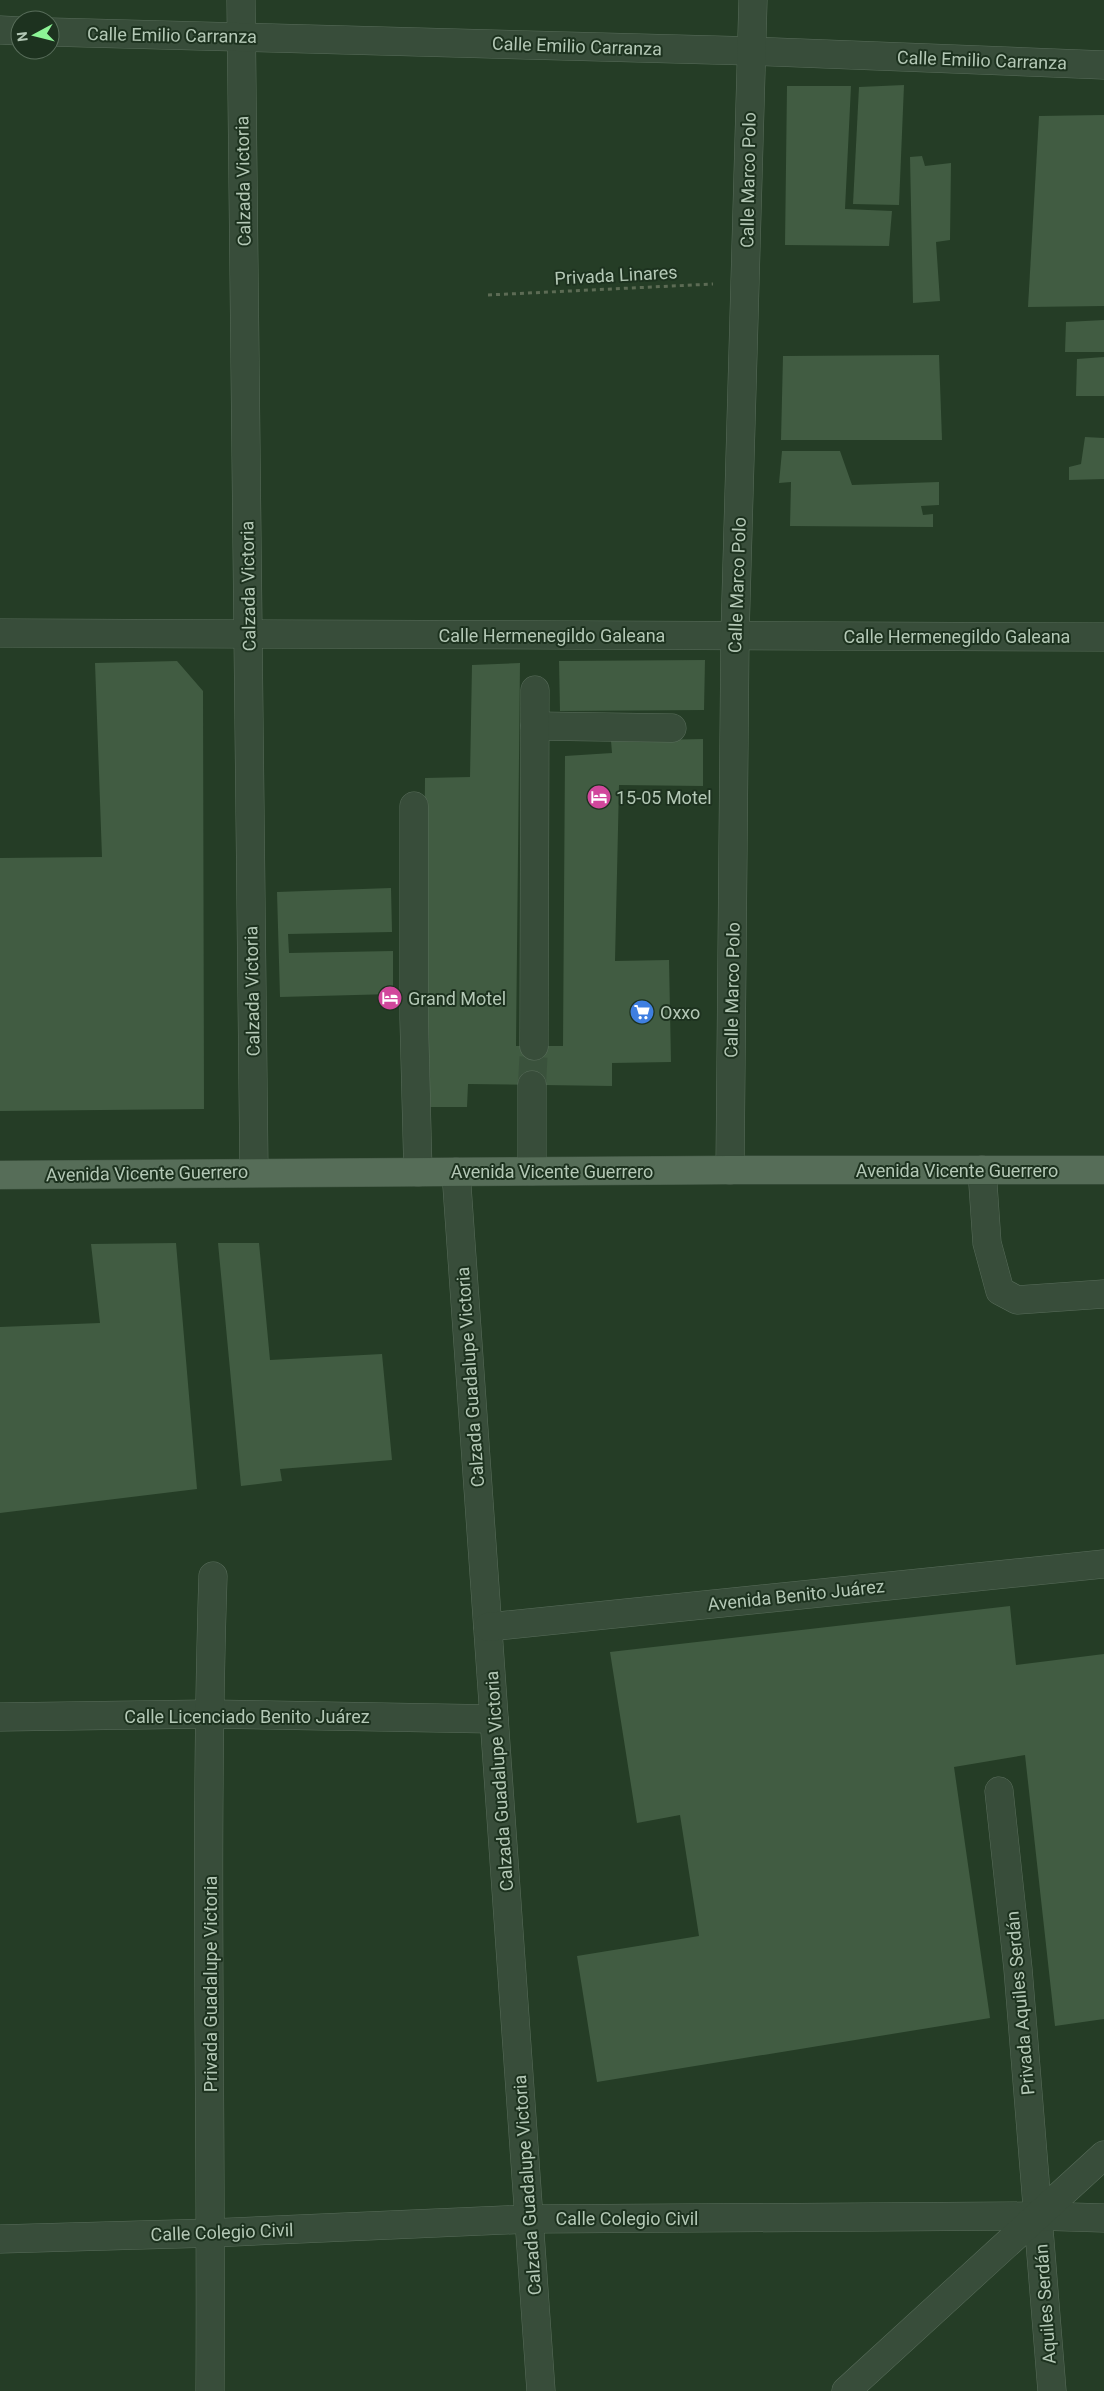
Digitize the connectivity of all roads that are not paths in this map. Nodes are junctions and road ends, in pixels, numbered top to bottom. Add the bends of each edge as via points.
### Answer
1 (241, 0) edge
2 (753, 0) edge
3 (60, 32) edge
4 (242, 36) junction
5 (751, 51) junction
6 (1104, 65) edge
7 (0, 633) edge
8 (248, 634) junction
9 (735, 635) junction
10 (1104, 637) edge
11 (536, 690) dead end
12 (535, 726) junction
13 (672, 728) dead end
14 (414, 806) dead end
15 (534, 1046) tunnel mouth
16 (532, 1085) tunnel mouth
17 (730, 1170) junction
18 (982, 1170) junction
19 (1104, 1170) edge
20 (532, 1171) junction
21 (254, 1172) junction
22 (418, 1172) junction
23 (456, 1172) junction
24 (0, 1175) edge
25 (1104, 1294) edge
26 (1104, 1564) edge
27 (213, 1576) dead end
28 (488, 1627) junction
29 (208, 1714) junction
30 (0, 1717) edge
31 (494, 1719) junction
32 (999, 1790) dead end
33 (1104, 2155) edge
34 (1038, 2216) junction
35 (1104, 2218) edge
36 (529, 2219) junction
37 (211, 2233) junction
38 (0, 2239) edge
39 (210, 2391) edge
40 (541, 2391) edge
41 (846, 2391) edge
42 (1052, 2391) edge

1 - 4 street, Calzada Victoria
2 - 5 street, Calle Marco Polo
3 - 4 street, Calle Emilio Carranza
4 - 5 street, Calle Emilio Carranza
4 - 8 street, Calzada Victoria
5 - 6 street, Calle Emilio Carranza
5 - 9 street, Calle Marco Polo
7 - 8 street, Calle Hermenegildo Galeana
8 - 9 street, Calle Hermenegildo Galeana
8 - 21 street, Calzada Victoria
9 - 10 street, Calle Hermenegildo Galeana
9 - 17 street, Calle Marco Polo
11 - 12 street
12 - 13 street
12 - 15 street
14 - 22 street
16 - 20 street
17 - 18 main road, Avenida Vicente Guerrero
17 - 20 main road, Avenida Vicente Guerrero
18 - 19 main road, Avenida Vicente Guerrero
18 - 25 street via 987,1243 1000,1292 1017,1300
20 - 23 main road, Avenida Vicente Guerrero
21 - 22 main road, Avenida Vicente Guerrero
21 - 24 main road, Avenida Vicente Guerrero
22 - 23 main road, Avenida Vicente Guerrero
23 - 28 street, Calzada Guadalupe Victoria
26 - 28 street, Avenida Benito Juárez
27 - 29 street, Privada Guadalupe Victoria
28 - 31 street, Calzada Guadalupe Victoria
29 - 30 street, Calle Licenciado Benito Juárez
29 - 31 street, Calle Licenciado Benito Juárez
29 - 37 street, Privada Guadalupe Victoria
31 - 36 street, Calzada Guadalupe Victoria
32 - 34 street, Privada Aquiles Serdán via 1018,1969
33 - 34 street
34 - 35 street, Calle Colegio Civil
34 - 36 street, Calle Colegio Civil
34 - 41 street
34 - 42 street, Aquiles Serdán
36 - 37 street, Calle Colegio Civil
36 - 40 street, Calzada Guadalupe Victoria
37 - 38 street, Calle Colegio Civil
37 - 39 street, Privada Guadalupe Victoria

